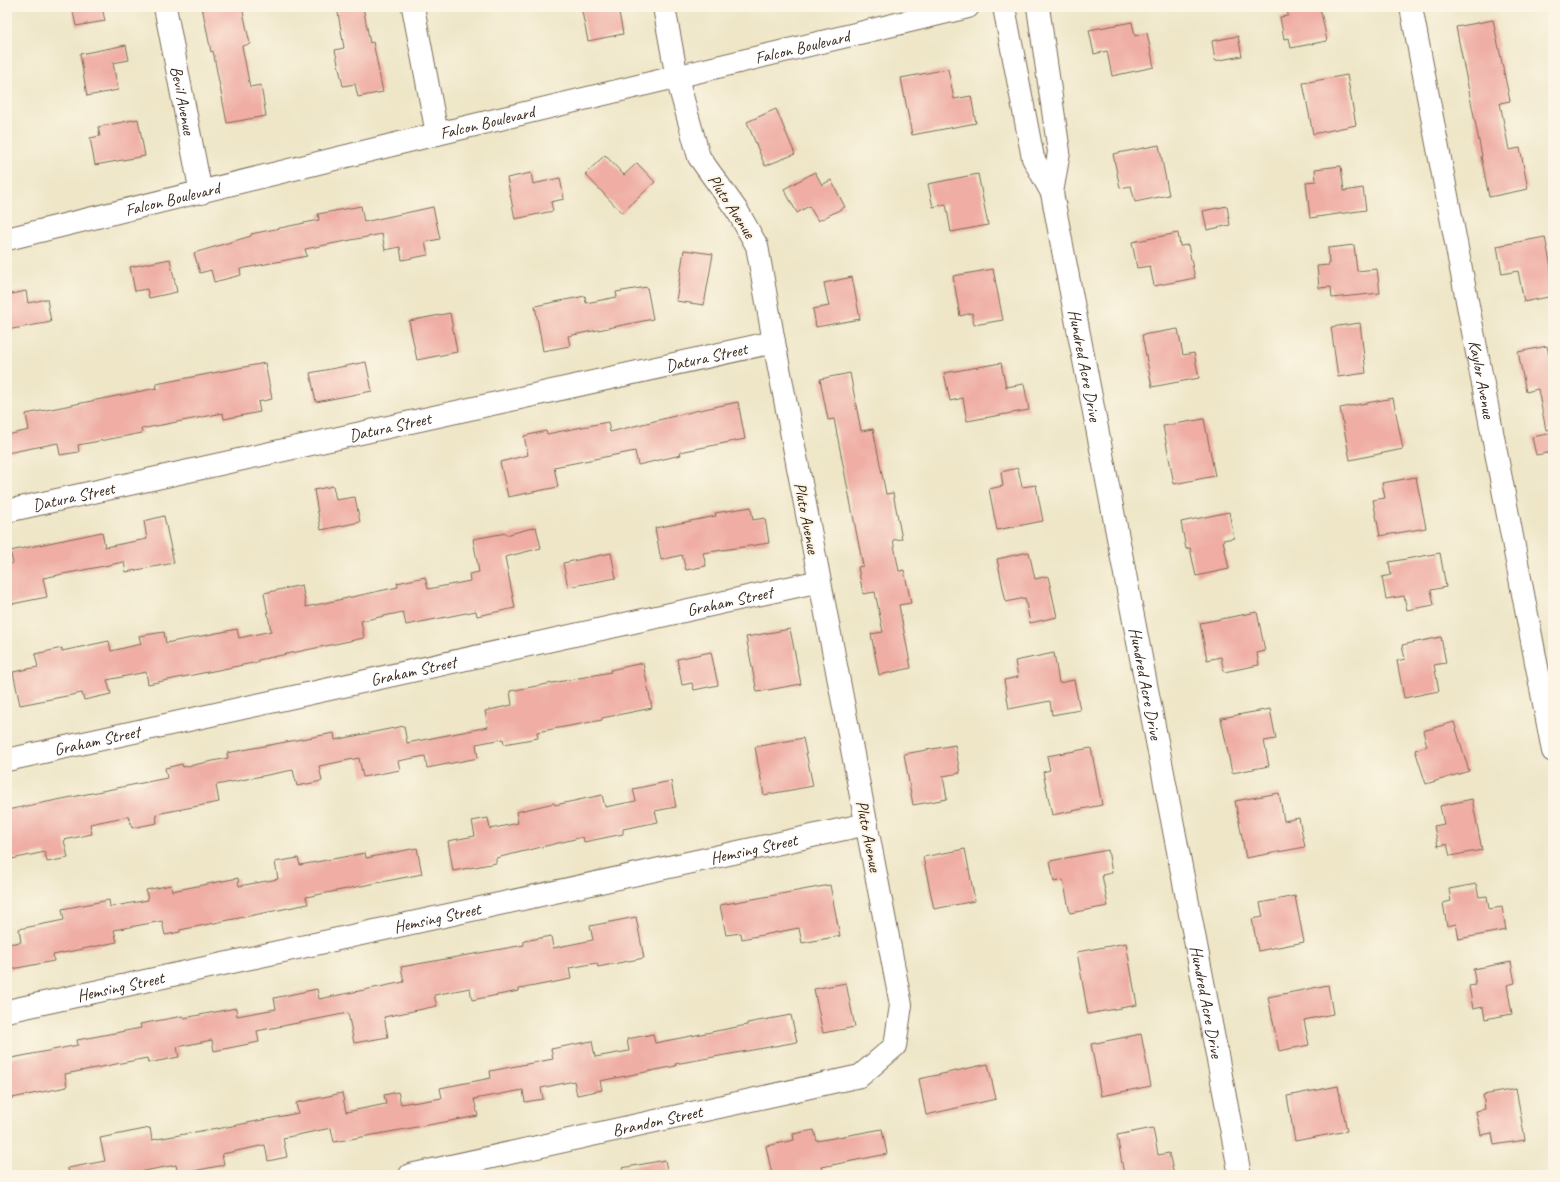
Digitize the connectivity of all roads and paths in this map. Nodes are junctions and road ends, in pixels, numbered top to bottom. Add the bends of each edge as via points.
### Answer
1 (165, 7) edge
2 (413, 7) edge
3 (664, 7) edge
4 (968, 7) edge
5 (1004, 7) edge
6 (1038, 7) edge
7 (1411, 7) edge
8 (910, 14) edge
9 (677, 78) junction
10 (437, 134) junction
11 (201, 192) junction
12 (1052, 193) junction
13 (7, 239) edge
14 (774, 342) junction
15 (7, 511) edge
16 (820, 581) junction
17 (1553, 751) edge
18 (7, 760) edge
19 (867, 824) junction
20 (7, 1011) edge
21 (895, 1046) joint
22 (410, 1175) edge
23 (1240, 1175) edge

1 - 11 street, Bevil Avenue
2 - 10 street
3 - 9 street, Pluto Avenue
4 - 8 street, Falcon Boulevard
5 - 12 street, Hundred Acre Drive via 1032,158
6 - 12 street, Hundred Acre Drive via 1060,152
7 - 17 street, Kaylor Avenue
8 - 9 street, Falcon Boulevard
9 - 10 street, Falcon Boulevard
9 - 14 street, Pluto Avenue via 699,157 738,212 757,246
10 - 11 street, Falcon Boulevard
11 - 13 street, Falcon Boulevard
12 - 23 street, Hundred Acre Drive
14 - 15 street, Datura Street
14 - 16 street, Pluto Avenue
16 - 18 street, Graham Street
16 - 19 street, Pluto Avenue
19 - 20 street, Hemsing Street
19 - 21 street, Pluto Avenue via 901,1005
21 - 22 street, Brandon Street via 860,1076

